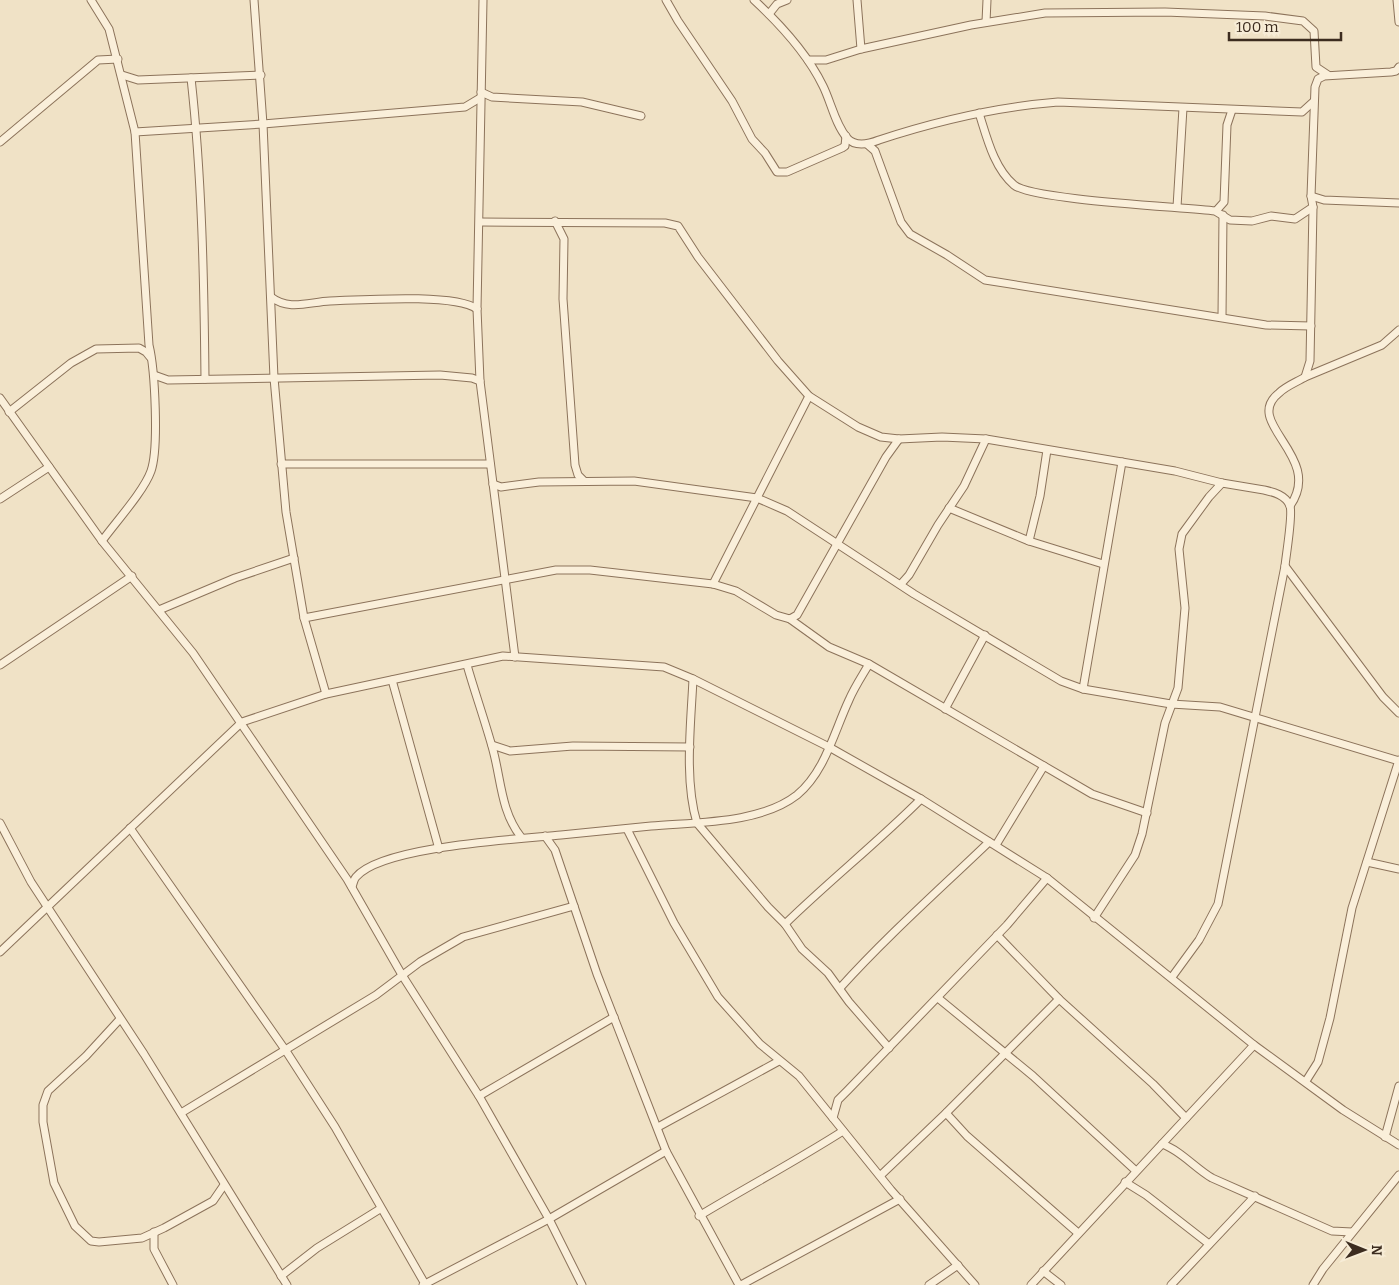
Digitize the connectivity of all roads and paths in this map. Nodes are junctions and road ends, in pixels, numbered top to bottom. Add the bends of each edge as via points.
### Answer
1 (91, 0) edge
2 (254, 0) edge
3 (483, 0) edge
4 (666, 0) edge
5 (754, 0) edge
6 (787, 0) edge
7 (857, 0) edge
8 (987, 0) edge
9 (1397, 0) edge
10 (769, 14) junction
11 (986, 22) junction
12 (1399, 22) edge
13 (861, 49) junction
14 (118, 59) junction
15 (808, 60) junction
16 (1399, 67) edge
17 (122, 75) junction
18 (1328, 75) junction
19 (261, 76) junction
20 (191, 78) junction
21 (480, 95) junction
22 (1313, 102) junction
23 (1182, 108) junction
24 (1232, 110) junction
25 (979, 113) junction
26 (641, 116) dead end
27 (264, 124) junction
28 (196, 128) junction
29 (135, 132) junction
30 (846, 136) junction
31 (0, 142) edge
32 (867, 144) junction
33 (1311, 196) junction
34 (1399, 204) edge
35 (1177, 206) junction
36 (1313, 207) junction
37 (1219, 213) junction
38 (555, 221) junction
39 (480, 222) junction
40 (271, 297) junction
41 (478, 308) junction
42 (1222, 317) junction
43 (1311, 326) junction
44 (1399, 330) edge
45 (152, 361) junction
46 (154, 375) junction
47 (1306, 377) junction
48 (274, 378) junction
49 (205, 379) junction
50 (480, 382) junction
51 (809, 396) junction
52 (0, 398) edge
53 (10, 412) junction
54 (986, 439) junction
55 (899, 440) junction
56 (1047, 450) junction
57 (1122, 462) junction
58 (281, 464) junction
59 (490, 464) junction
60 (48, 467) junction
61 (584, 481) junction
62 (493, 484) junction
63 (1222, 484) junction
64 (757, 498) junction
65 (0, 499) edge
66 (1290, 506) junction
67 (948, 508) junction
68 (102, 540) junction
69 (1029, 541) junction
70 (837, 545) junction
71 (294, 558) junction
72 (1103, 564) junction
73 (1285, 566) junction
74 (132, 576) junction
75 (506, 579) junction
76 (1282, 580) junction
77 (1296, 582) junction
78 (712, 584) junction
79 (901, 584) junction
80 (159, 610) junction
81 (304, 618) junction
82 (790, 619) junction
83 (985, 635) junction
84 (515, 658) junction
85 (1, 662) edge
86 (869, 664) junction
87 (466, 665) junction
88 (693, 679) junction
89 (392, 680) junction
90 (1083, 689) junction
91 (326, 694) junction
92 (1171, 704) junction
93 (945, 709) junction
94 (1399, 713) edge
95 (1254, 718) junction
96 (242, 722) junction
97 (492, 745) junction
98 (690, 747) junction
99 (829, 747) junction
100 (1399, 761) edge
101 (1044, 766) junction
102 (921, 799) junction
103 (1147, 813) junction
104 (0, 823) edge
105 (697, 823) junction
106 (130, 828) junction
107 (627, 829) junction
108 (545, 836) junction
109 (521, 837) junction
110 (992, 843) junction
111 (439, 848) junction
112 (1367, 862) junction
113 (1399, 869) edge
114 (1047, 878) junction
115 (352, 887) junction
116 (574, 906) junction
117 (47, 908) junction
118 (1094, 918) junction
119 (785, 924) junction
120 (997, 935) junction
121 (0, 952) edge
122 (402, 975) junction
123 (1172, 977) junction
124 (840, 988) junction
125 (938, 998) junction
126 (1059, 1000) junction
127 (614, 1017) junction
128 (120, 1018) junction
129 (1254, 1045) junction
130 (889, 1048) junction
131 (286, 1051) junction
132 (1004, 1054) junction
133 (779, 1061) junction
134 (1314, 1073) junction
135 (1306, 1081) junction
136 (1399, 1086) edge
137 (1313, 1088) junction
138 (480, 1096) junction
139 (181, 1113) junction
140 (946, 1114) junction
141 (833, 1118) junction
142 (1186, 1118) junction
143 (658, 1127) junction
144 (843, 1131) junction
145 (1385, 1137) junction
146 (1162, 1144) junction
147 (1399, 1145) edge
148 (666, 1151) junction
149 (1136, 1171) junction
150 (881, 1175) junction
151 (1399, 1175) edge
152 (1125, 1182) junction
153 (224, 1185) junction
154 (1255, 1196) junction
155 (900, 1199) junction
156 (380, 1208) junction
157 (699, 1216) junction
158 (549, 1219) junction
159 (154, 1232) junction
160 (1352, 1232) junction
161 (1078, 1233) junction
162 (1209, 1244) junction
163 (958, 1265) junction
164 (1043, 1271) junction
165 (281, 1276) junction
166 (424, 1284) edge
167 (172, 1285) edge
168 (287, 1285) edge
169 (582, 1285) edge
170 (740, 1285) edge
171 (929, 1285) edge
172 (975, 1285) edge
173 (1031, 1285) edge
174 (1062, 1285) edge
175 (1171, 1285) edge
176 (1313, 1285) edge

1 - 14 street via 110,29
2 - 19 street
3 - 21 street
4 - 30 street via 732,101 752,138 778,172 787,172 842,148
5 - 10 street
6 - 10 street via 777,4
7 - 13 street
8 - 11 street
9 - 12 street
10 - 15 street
11 - 13 street
11 - 18 street via 1045,13 1165,12 1265,16 1303,21 1314,31 1316,67
13 - 15 street via 826,60
14 - 17 street
14 - 31 street via 98,60
15 - 30 street via 823,84
16 - 18 street via 1391,72
17 - 20 street via 138,80
17 - 29 street
18 - 22 street via 1318,79
19 - 20 street
19 - 27 street
20 - 28 street
21 - 26 street via 582,102
21 - 27 street via 465,107
21 - 39 street
22 - 24 street via 1302,112
22 - 33 street
23 - 24 street
23 - 25 street via 1058,102
23 - 35 street
24 - 37 street via 1227,125 1224,202
25 - 32 street via 926,125
25 - 35 street via 1000,167 1019,188 1094,200
27 - 28 street
27 - 40 street
28 - 29 street
28 - 49 street
29 - 45 street
30 - 32 street via 853,143
32 - 42 street via 875,151 900,222 910,234 985,280
33 - 34 street via 1324,200
33 - 36 street
35 - 37 street
36 - 37 street via 1295,219 1271,216 1237,221
36 - 43 street
37 - 42 street
38 - 39 street
38 - 51 street via 678,226 713,277
38 - 61 street via 564,240 563,298 575,465
39 - 41 street
40 - 41 street via 295,306 328,301 420,300 466,302
40 - 48 street
41 - 50 street
42 - 43 street via 1266,325
43 - 47 street
44 - 47 street via 1382,345
45 - 46 street
45 - 53 street via 143,349 96,349 71,363
46 - 49 street via 168,380
46 - 68 street via 155,454 151,473
47 - 66 street via 1278,393 1267,412 1294,458 1299,487
48 - 49 street
48 - 50 street via 440,376 472,378
48 - 58 street
50 - 59 street
51 - 55 street via 858,427 881,437
51 - 64 street
52 - 53 street
53 - 60 street
54 - 55 street via 942,437
54 - 56 street
54 - 67 street via 964,486
55 - 70 street via 886,457
56 - 57 street
56 - 69 street
57 - 63 street via 1175,471
57 - 72 street
58 - 59 street
58 - 71 street
59 - 62 street
60 - 65 street
60 - 68 street
61 - 62 street
61 - 64 street via 634,482
62 - 75 street
63 - 66 street via 1277,493
63 - 92 street via 1182,534 1179,549 1185,624 1178,688
64 - 70 street via 788,511
64 - 78 street
66 - 73 street
67 - 69 street
67 - 79 street
68 - 74 street
69 - 72 street
70 - 79 street
70 - 82 street via 796,615
71 - 80 street via 234,578
71 - 81 street
72 - 90 street
73 - 76 street
73 - 77 street
74 - 80 street
74 - 85 street
75 - 78 street via 556,570 590,570
75 - 81 street
75 - 84 street
76 - 77 street
76 - 95 street
77 - 94 street via 1383,698
78 - 82 street via 736,591 776,615
79 - 83 street
80 - 96 street
81 - 91 street
82 - 86 street via 829,647
83 - 90 street via 1061,681
83 - 93 street
84 - 87 street via 503,656
84 - 88 street via 664,667
86 - 93 street
86 - 99 street via 849,699
87 - 89 street
87 - 97 street
88 - 98 street
88 - 99 street
89 - 91 street
89 - 111 street
90 - 92 street
91 - 96 street
92 - 95 street via 1220,707
92 - 103 street
93 - 101 street
95 - 100 street via 1273,721
95 - 123 street via 1218,904 1199,940
96 - 106 street
96 - 115 street
97 - 98 street via 510,751 573,746
97 - 109 street via 505,804 511,823
98 - 105 street via 693,809
99 - 102 street
99 - 105 street via 810,783 787,801 760,814
100 - 112 street
101 - 103 street via 1092,794
101 - 110 street
102 - 110 street
102 - 119 street via 889,831 827,882
103 - 118 street via 1135,855
104 - 117 street
105 - 107 street
105 - 119 street
106 - 117 street
106 - 131 street
107 - 108 street
107 - 133 street via 674,923 718,997 743,1027
108 - 109 street
108 - 116 street via 555,850
109 - 111 street
110 - 114 street
110 - 124 street via 883,940
111 - 115 street via 384,861 356,877
112 - 113 street
112 - 134 street via 1352,908 1330,1018
114 - 118 street
114 - 120 street
115 - 122 street
116 - 122 street via 463,937
116 - 127 street
117 - 121 street
117 - 128 street
118 - 123 street
119 - 124 street via 802,949
120 - 125 street
120 - 126 street
122 - 131 street
122 - 138 street
123 - 129 street
124 - 130 street
125 - 130 street
125 - 132 street
126 - 132 street
126 - 142 street via 1147,1078
127 - 138 street
127 - 143 street
128 - 139 street
128 - 159 street via 48,1091 43,1105 43,1122 54,1183 70,1218 83,1235 99,1242 142,1238
129 - 135 street
129 - 142 street
130 - 141 street via 838,1100
131 - 139 street
131 - 156 street via 335,1127
132 - 140 street
132 - 149 street
133 - 141 street via 799,1076
133 - 143 street
134 - 135 street
134 - 137 street
135 - 137 street
136 - 145 street
137 - 145 street
138 - 158 street
139 - 153 street
140 - 150 street
140 - 161 street
141 - 144 street
142 - 146 street
143 - 148 street
144 - 150 street
144 - 157 street via 794,1163
145 - 147 street
146 - 149 street
146 - 154 street via 1174,1148 1212,1178
148 - 157 street
148 - 158 street
149 - 152 street
150 - 155 street
151 - 160 street
152 - 161 street
152 - 162 street
153 - 159 street via 213,1201
153 - 165 street
154 - 160 street via 1332,1231
154 - 162 street
155 - 163 street
155 - 170 street
156 - 165 street via 317,1248
156 - 166 street
157 - 170 street
158 - 166 street
158 - 169 street
159 - 167 street via 154,1249
160 - 176 street
161 - 164 street
162 - 175 street
163 - 171 street
163 - 172 street
164 - 173 street
164 - 174 street
165 - 168 street

